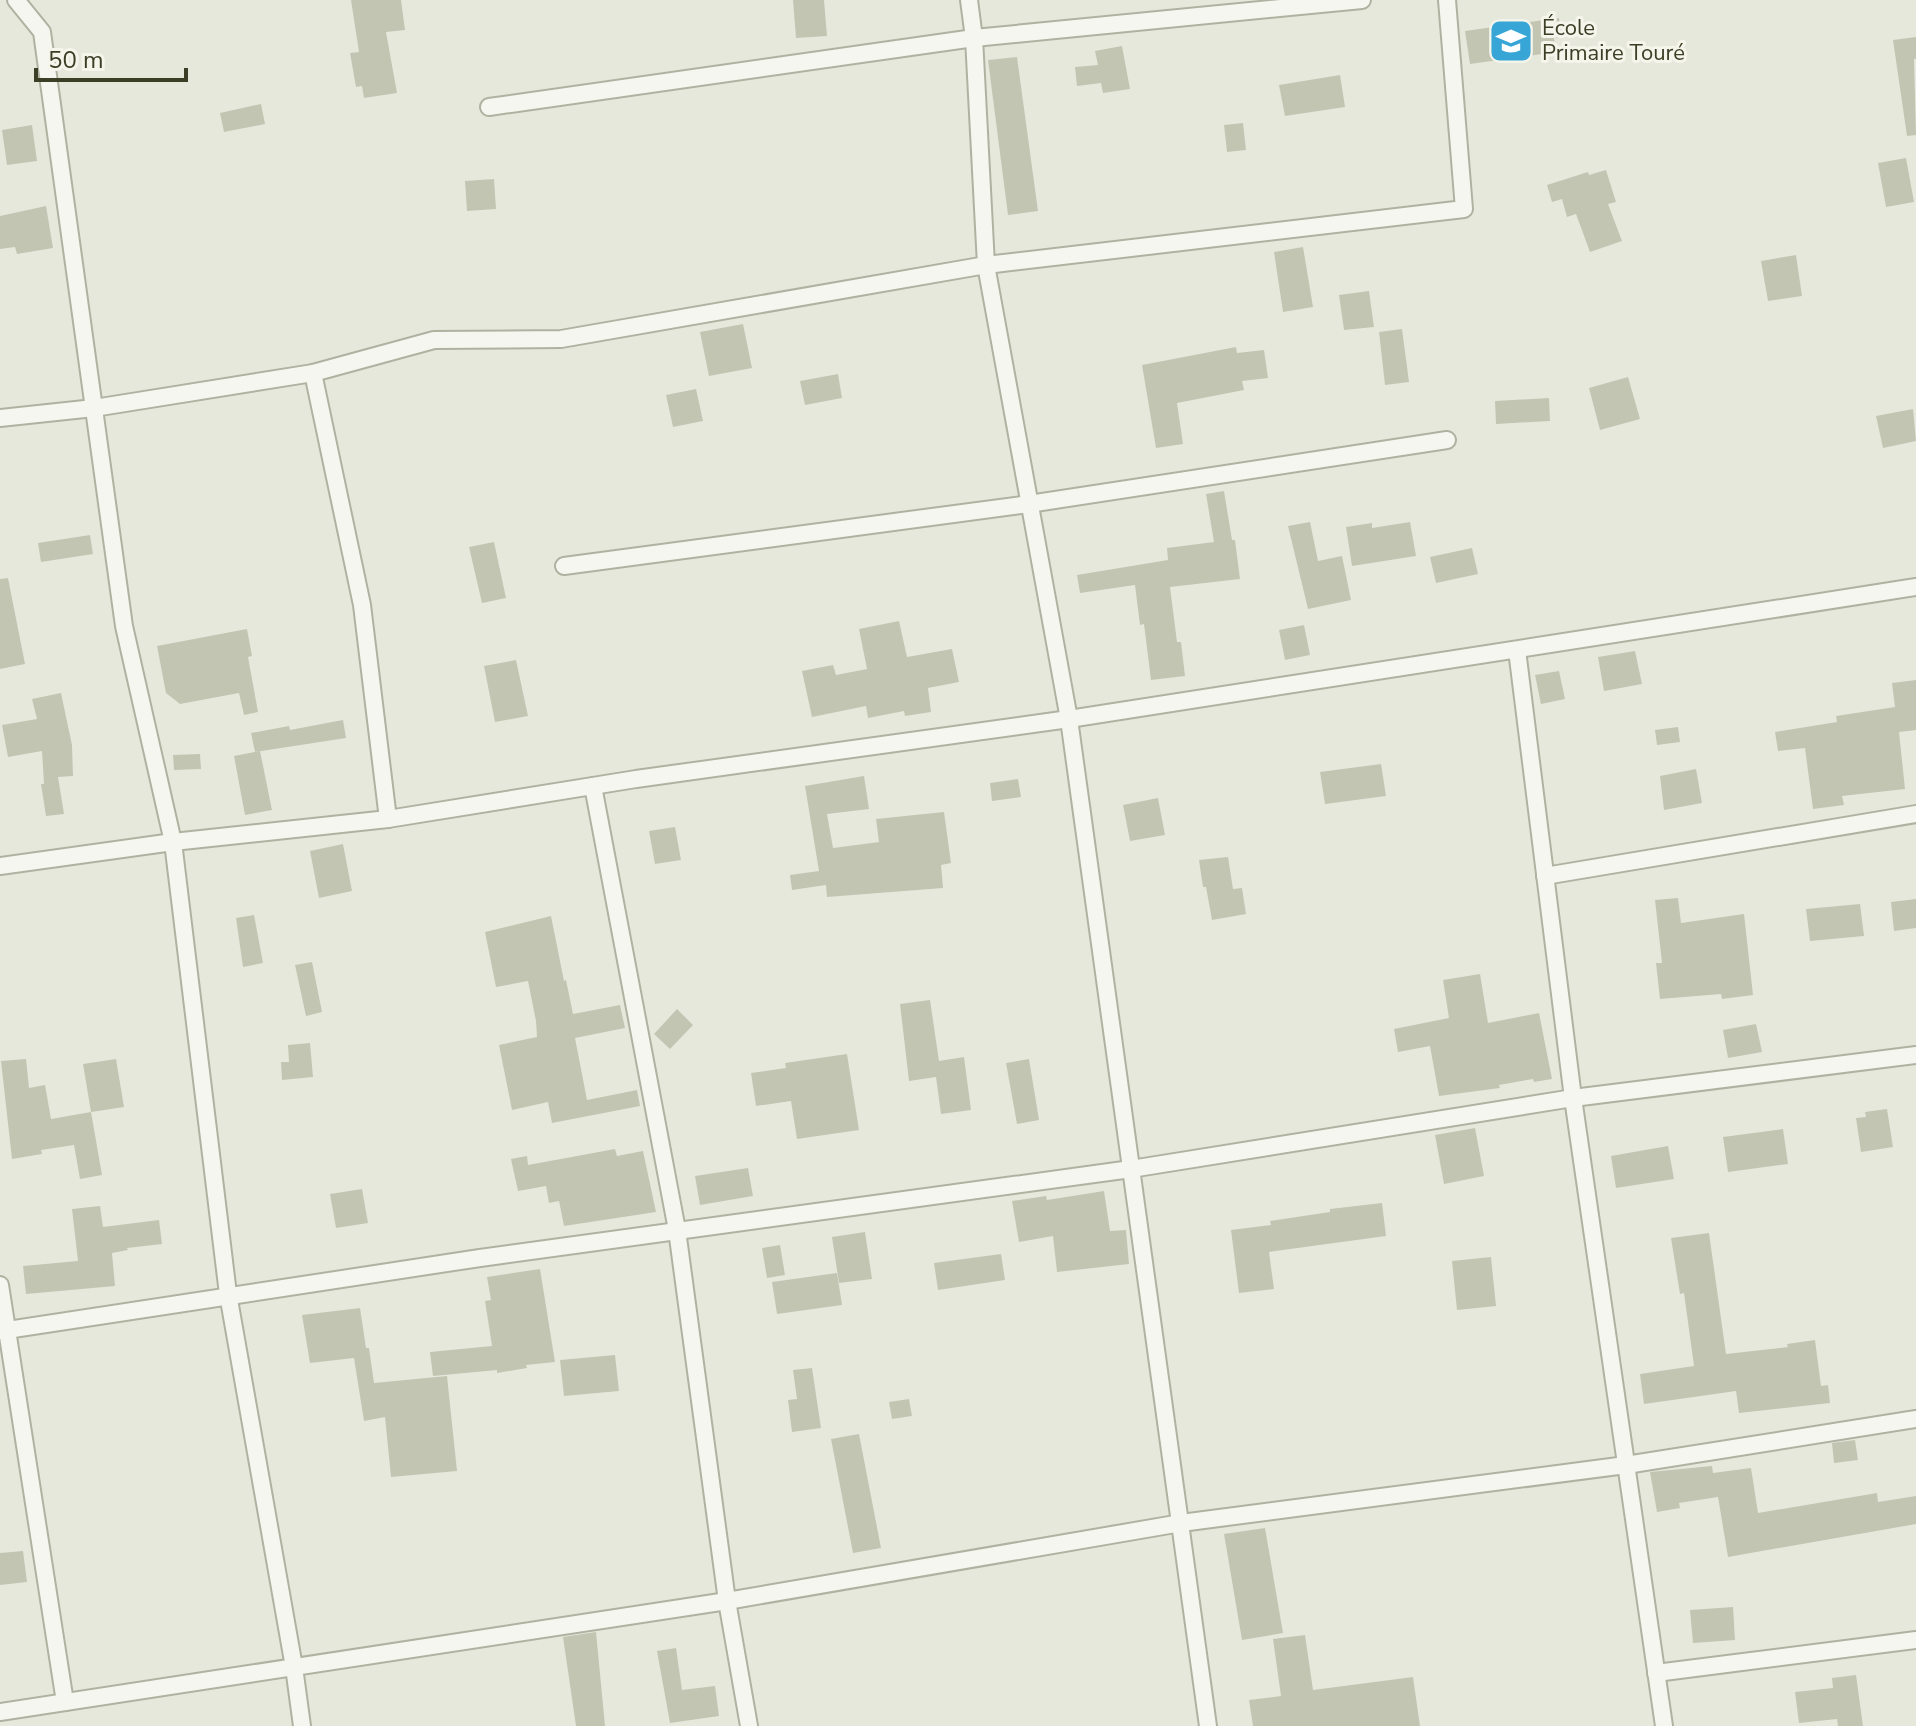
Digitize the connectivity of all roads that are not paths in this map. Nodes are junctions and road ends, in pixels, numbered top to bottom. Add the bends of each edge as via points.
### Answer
1 (16, 0) edge
2 (969, 0) edge
3 (1362, 0) edge
4 (1447, 0) edge
5 (974, 38) junction
6 (489, 107) dead end
7 (986, 265) junction
8 (313, 373) junction
9 (94, 408) junction
10 (0, 418) edge
11 (1447, 440) dead end
12 (1029, 504) junction
13 (564, 566) dead end
14 (1916, 587) edge
15 (1517, 650) junction
16 (1069, 719) junction
17 (593, 786) junction
18 (1916, 814) edge
19 (388, 819) junction
20 (173, 842) junction
21 (0, 866) edge
22 (1545, 876) junction
23 (1916, 1055) edge
24 (1573, 1098) junction
25 (1131, 1169) junction
26 (677, 1230) junction
27 (0, 1285) edge
28 (228, 1294) junction
29 (3, 1330) edge
30 (1916, 1419) edge
31 (1626, 1465) junction
32 (1181, 1523) junction
33 (727, 1601) junction
34 (1916, 1640) edge
35 (294, 1667) junction
36 (1656, 1673) junction
37 (65, 1702) junction
38 (0, 1712) edge
39 (302, 1726) edge
40 (749, 1726) edge
41 (1208, 1726) edge
42 (1664, 1726) edge

1 - 9 street via 42,32
2 - 5 street
3 - 5 street
4 - 7 street via 1464,209
5 - 6 street
5 - 7 street
7 - 8 street via 561,339 434,340
7 - 12 street
8 - 9 street
8 - 19 street via 362,605
9 - 10 street
9 - 20 street via 124,626
11 - 12 street
12 - 13 street
12 - 16 street
14 - 15 street
15 - 16 street
15 - 22 street
16 - 17 street
16 - 25 street
17 - 19 street
17 - 26 street
18 - 22 street
19 - 20 street
20 - 21 street
20 - 28 street
22 - 24 street
23 - 24 street
24 - 25 street
24 - 31 street
25 - 26 street
25 - 32 street
26 - 28 street
26 - 33 street
27 - 29 street
28 - 29 street
28 - 35 street
29 - 37 street
30 - 31 street
31 - 32 street
31 - 36 street
32 - 33 street
32 - 41 street
33 - 35 street
33 - 40 street
34 - 36 street
35 - 37 street
35 - 39 street
36 - 42 street
37 - 38 street

